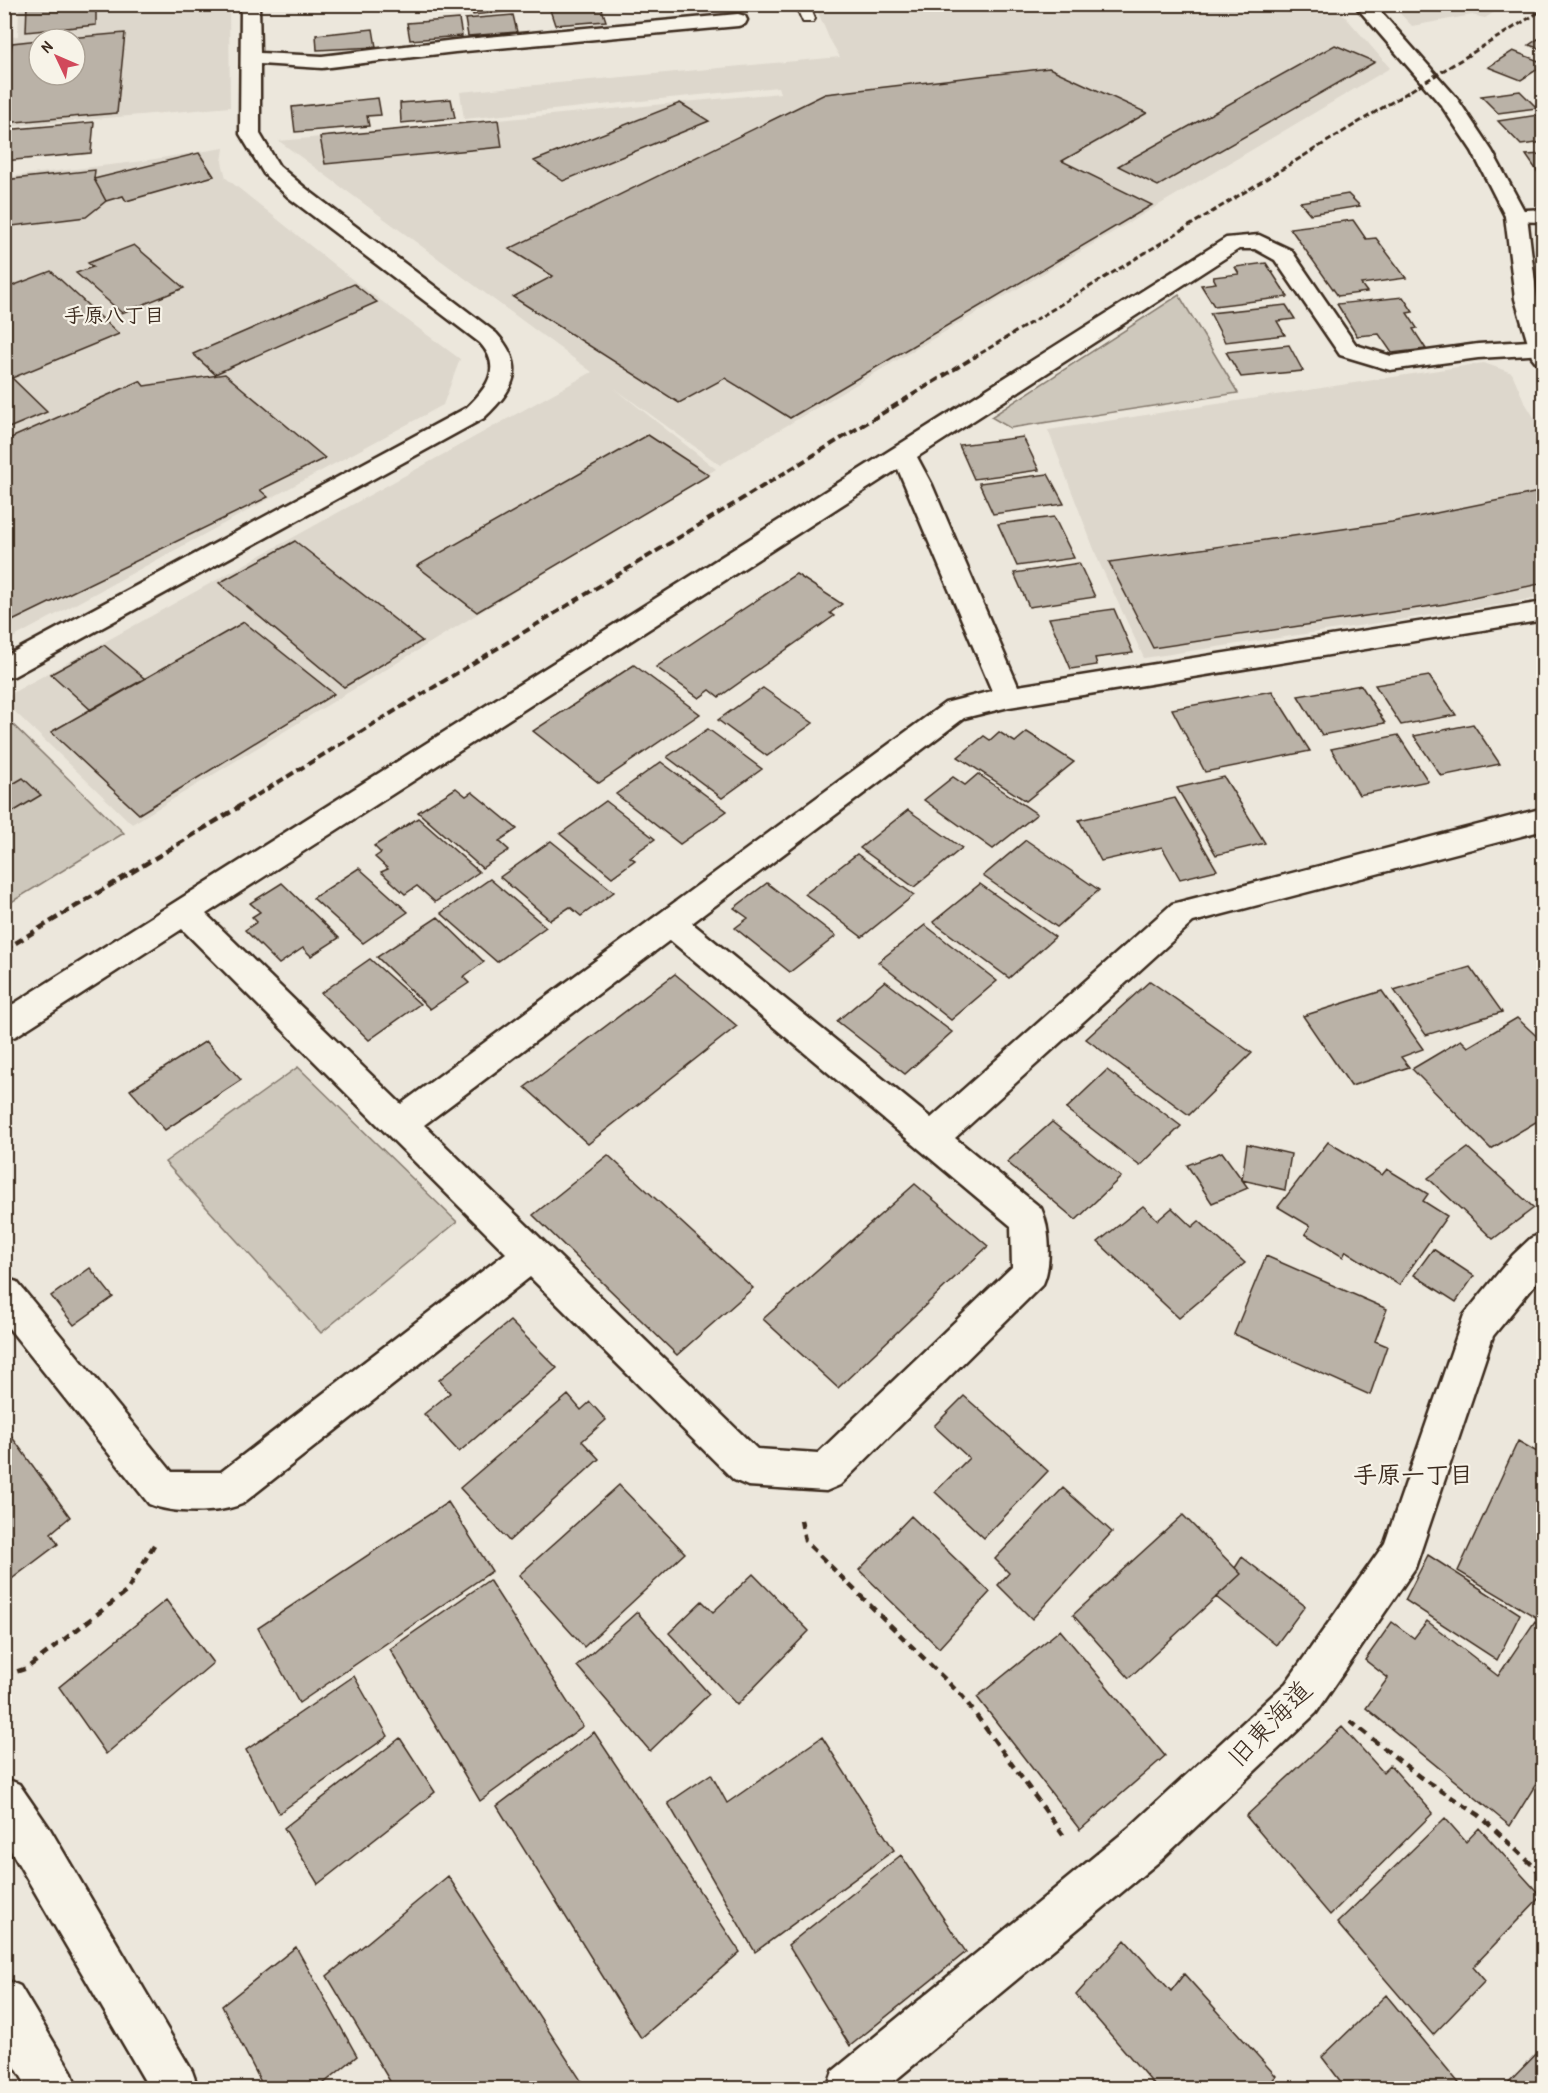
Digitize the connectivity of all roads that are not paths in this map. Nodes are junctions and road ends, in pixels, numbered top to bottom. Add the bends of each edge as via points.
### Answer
1 (250, 4) edge
2 (802, 4) edge
3 (1363, 4) edge
4 (808, 19) dead end
5 (738, 20) dead end
6 (250, 58) junction
7 (1544, 215) edge
8 (1516, 216) junction
9 (1542, 350) edge
10 (902, 453) junction
11 (1539, 618) edge
12 (4, 669) edge
13 (1009, 697) junction
14 (1544, 819) edge
15 (185, 913) junction
16 (670, 922) junction
17 (4, 1027) edge
18 (400, 1124) junction
19 (932, 1138) junction
20 (1544, 1249) edge
21 (531, 1255) junction
22 (4, 1294) edge
23 (4, 1798) edge
24 (4, 2002) edge
25 (54, 2088) edge
26 (176, 2088) edge
27 (850, 2088) edge

1 - 6 main road
2 - 4 lane
3 - 8 main road via 1449,101 1482,151
5 - 6 main road via 322,62
6 - 12 main road via 250,134 271,170 488,338 501,353 503,374 493,396 475,414
7 - 8 main road
8 - 9 main road via 1526,299
9 - 10 main road via 1390,363 1348,350 1283,255 1259,242 1234,243
10 - 13 main road
10 - 15 main road
11 - 13 main road
13 - 16 main road via 955,710
14 - 19 main road via 1183,913
15 - 17 main road
15 - 18 main road
16 - 18 main road
16 - 19 main road
18 - 21 main road
19 - 21 main road via 1028,1219 1030,1273 826,1472 748,1467
20 - 27 main road, 旧東海道 via 1477,1327 1401,1554 1292,1706 1146,1843
21 - 22 main road via 228,1491 163,1491
23 - 26 main road
24 - 25 main road

